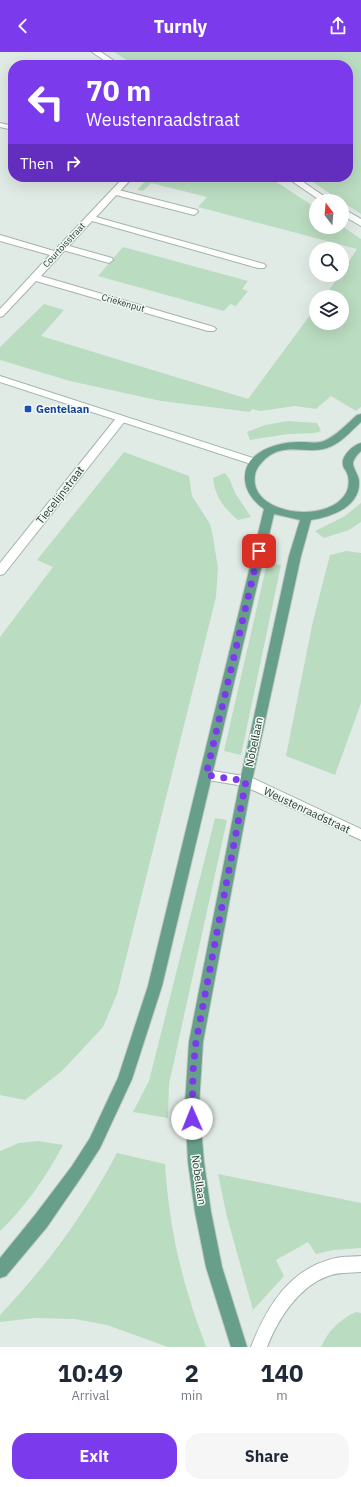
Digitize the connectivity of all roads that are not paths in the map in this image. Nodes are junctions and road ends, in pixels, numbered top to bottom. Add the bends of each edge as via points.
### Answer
1 (96, 52) edge
2 (108, 60) edge
3 (124, 182) edge
4 (298, 182) edge
5 (115, 192) junction
6 (316, 194) edge
7 (194, 212) dead end
8 (349, 215) edge
9 (90, 218) junction
10 (361, 223) edge
11 (0, 238) edge
12 (62, 247) junction
13 (55, 254) junction
14 (109, 260) dead end
15 (261, 266) dead end
16 (34, 277) junction
17 (0, 314) edge
18 (211, 328) dead end
19 (0, 379) edge
20 (361, 418) edge
21 (121, 419) junction
22 (361, 446) edge
23 (255, 462) junction
24 (270, 508) junction
25 (307, 516) junction
26 (0, 571) edge
27 (206, 775) junction
28 (246, 781) junction
29 (361, 835) edge
30 (361, 1264) edge
31 (0, 1270) edge
32 (239, 1347) edge
33 (259, 1347) edge

1 - 2 street
3 - 5 street, Courtoisstraat
4 - 6 street
5 - 7 street
5 - 9 street, Courtoisstraat
8 - 10 street
9 - 12 street, Courtoisstraat
9 - 15 street
11 - 13 street
12 - 13 street, Courtoisstraat
12 - 14 street
13 - 16 street, Courtoisstraat
16 - 17 street, Courtoisstraat
16 - 18 street, Criekenput
19 - 21 street
20 - 23 main road via 328,444 278,448 261,456
21 - 23 street
21 - 26 street, Tiecelijnstraat
22 - 25 main road via 348,461 354,486 346,500 330,511
23 - 24 main road via 249,476 250,488 257,498
24 - 25 main road via 283,513
24 - 27 main road
25 - 28 main road, Nobellaan via 294,556
27 - 28 street, Weustenraadstraat
27 - 31 main road via 155,986 125,1080 95,1143 41,1221
28 - 29 street, Weustenraadstraat
28 - 32 main road, Nobellaan via 196,1042 192,1105 196,1162 208,1239
30 - 33 street via 336,1266 301,1284 285,1299 273,1316

